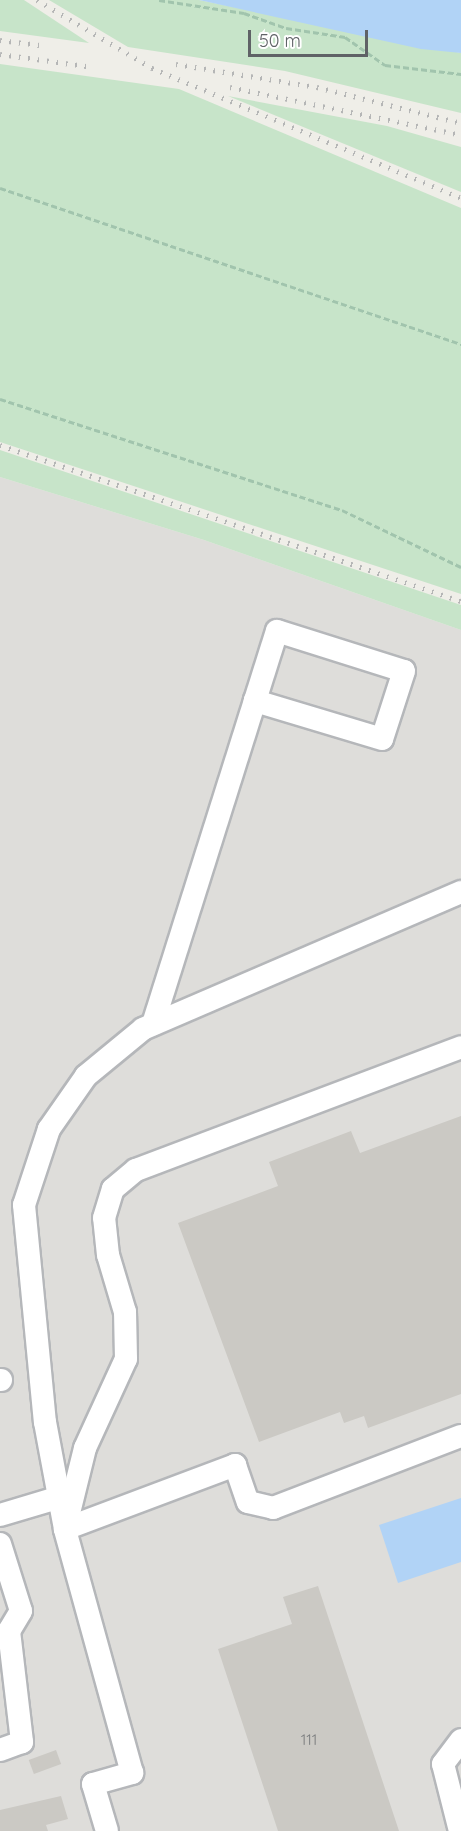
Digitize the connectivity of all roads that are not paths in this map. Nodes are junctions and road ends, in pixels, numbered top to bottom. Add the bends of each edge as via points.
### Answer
1 (255, 701) junction
2 (461, 892) edge
3 (153, 1024) junction
4 (461, 1047) edge
5 (461, 1436) edge
6 (57, 1498) junction
7 (0, 1515) edge
8 (65, 1528) junction
9 (0, 1544) edge
10 (461, 1740) edge
11 (0, 1750) edge
12 (107, 1831) edge
13 (460, 1831) edge

1 - 1 lane via 382,739 404,671 277,631
1 - 3 lane
2 - 3 lane
3 - 6 lane via 86,1076 49,1129 24,1205
4 - 8 lane via 123,1176 104,1218 108,1256 125,1312 126,1359 85,1448
5 - 8 lane via 273,1508 248,1502 235,1465
6 - 7 lane
6 - 8 lane
8 - 12 lane via 132,1773 93,1784
9 - 11 lane via 21,1611 9,1632 22,1742
10 - 13 lane via 443,1764

